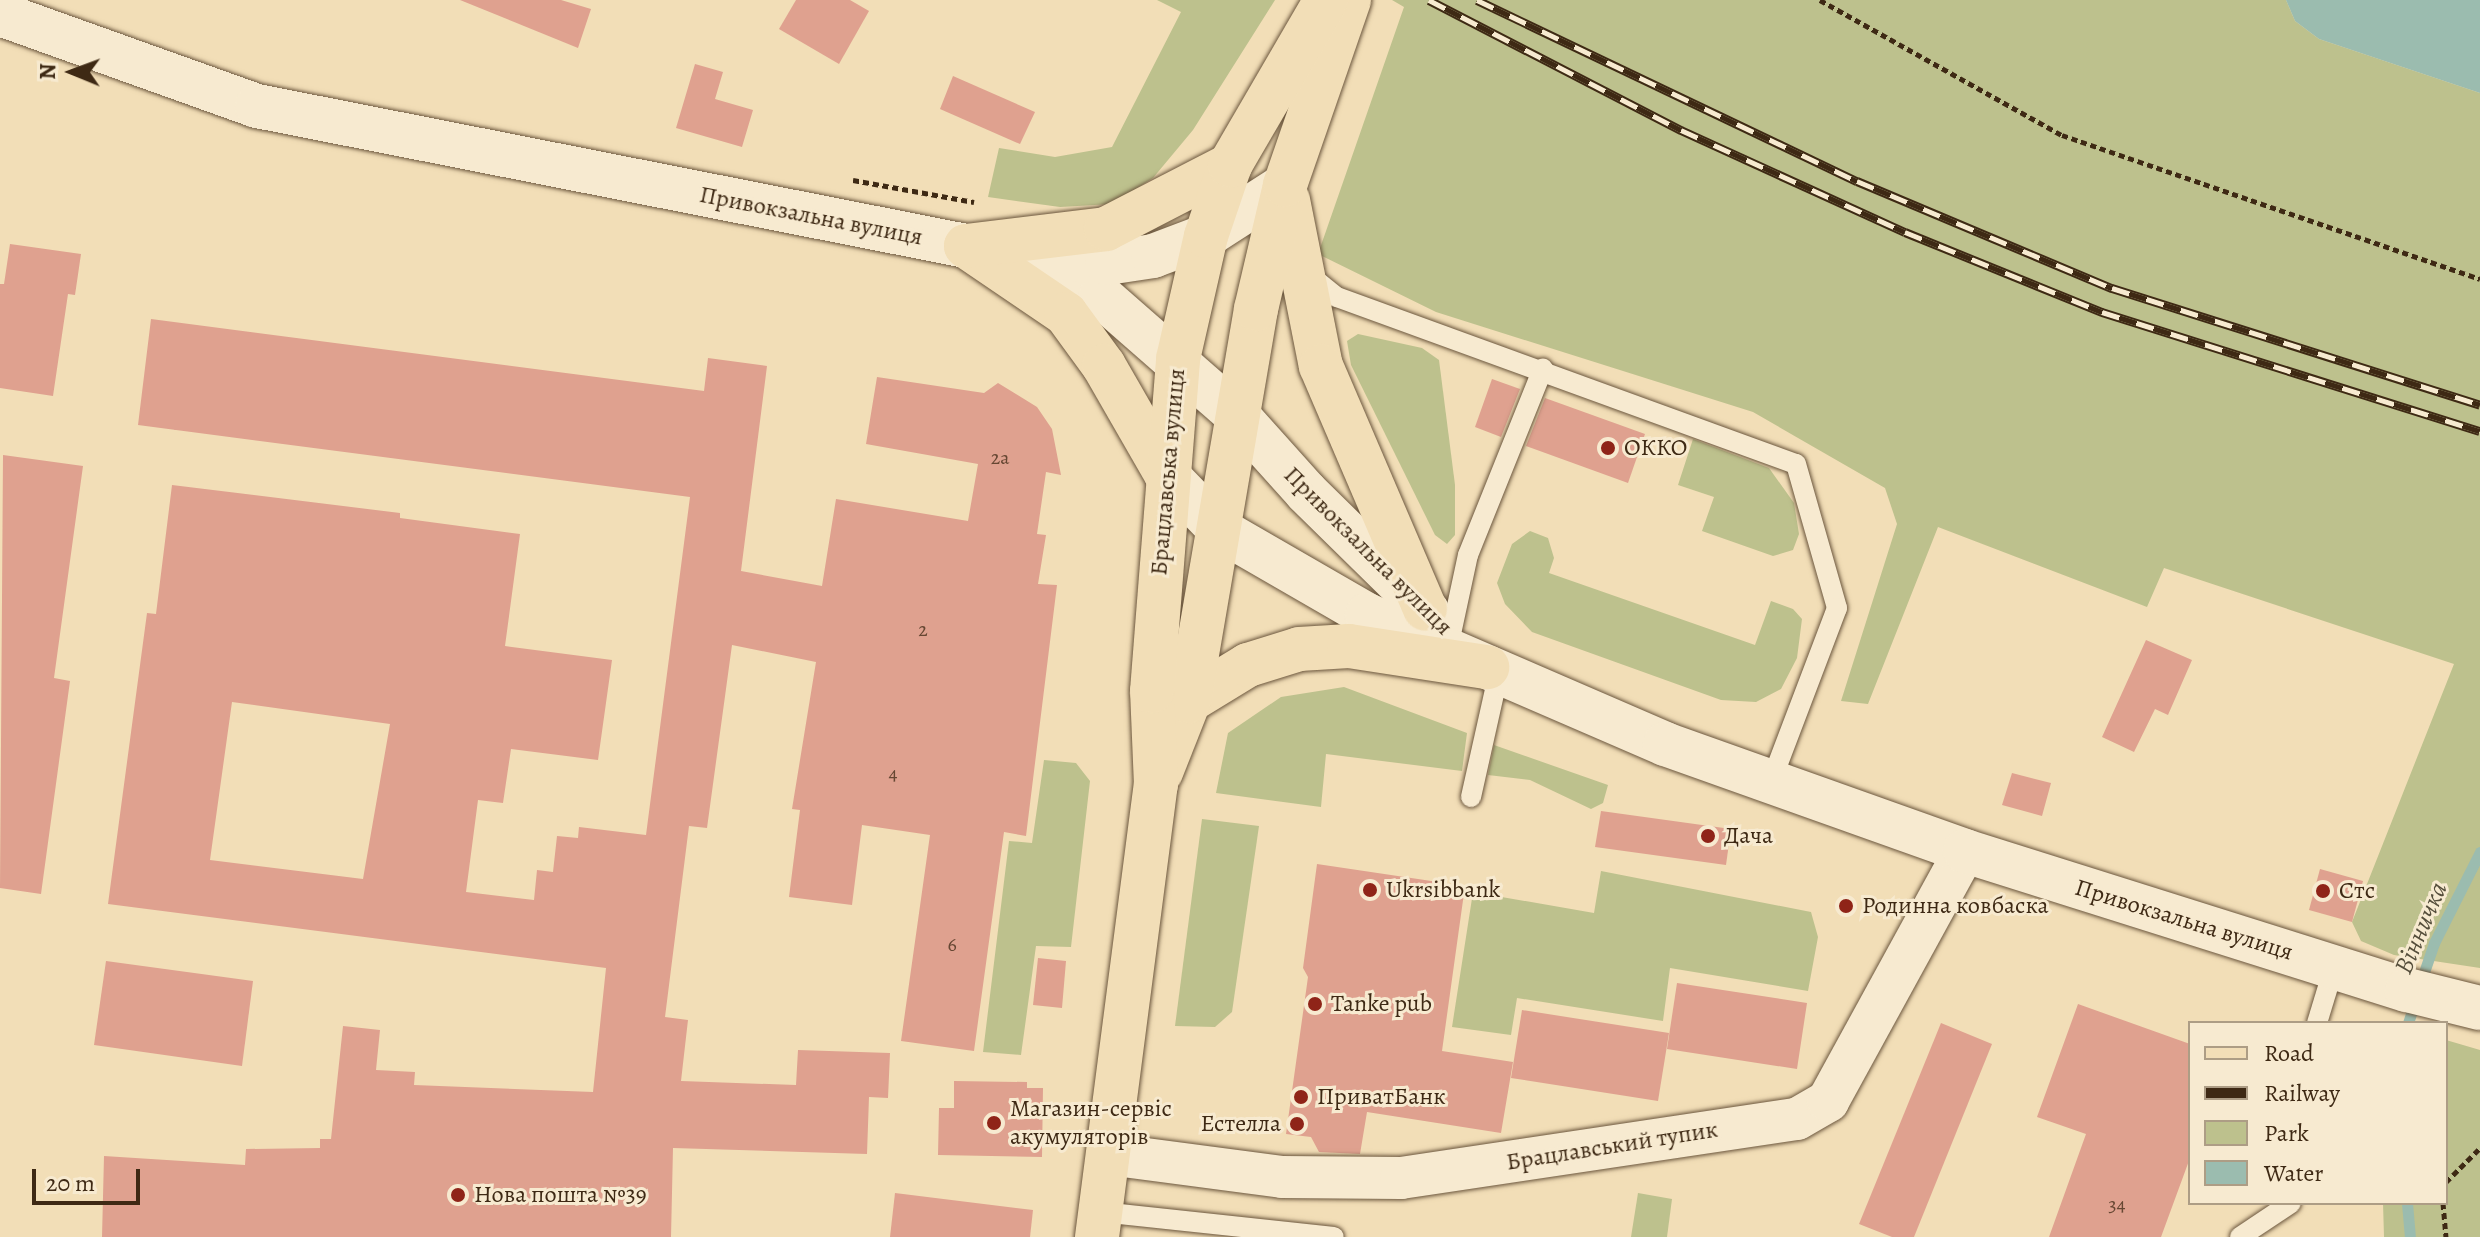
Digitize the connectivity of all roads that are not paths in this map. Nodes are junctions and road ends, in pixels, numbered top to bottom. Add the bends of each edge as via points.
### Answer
1 (1326, 0) edge
2 (1349, 0) edge
3 (0, 14) edge
4 (1230, 165) junction
5 (1285, 185) junction
6 (1206, 236) junction
7 (966, 246) junction
8 (1301, 268) junction
9 (1178, 359) junction
10 (1543, 368) junction
11 (1237, 415) junction
12 (1166, 474) junction
13 (1220, 530) junction
14 (1438, 621) junction
15 (1493, 669) junction
16 (1189, 701) junction
17 (1771, 782) junction
18 (1156, 785) junction
19 (1471, 797) dead end
20 (1965, 851) junction
21 (2334, 967) junction
22 (2480, 1008) edge
23 (2318, 1021) edge
24 (1108, 1154) junction
25 (2288, 1205) edge
26 (1099, 1225) edge
27 (1334, 1237) edge
28 (2240, 1237) edge

1 - 4 main road, Брацлавська вулиця
2 - 5 main road, Брацлавська вулиця
3 - 7 street, Привокзальна вулиця via 257,106
4 - 6 main road, Брацлавська вулиця
4 - 7 main road via 1106,229
5 - 6 street
5 - 8 main road
5 - 11 main road, Брацлавська вулиця
6 - 7 street via 1153,256 1107,263
6 - 9 main road, Брацлавська вулиця
7 - 9 street, Привокзальна вулиця via 1101,296
7 - 12 main road via 1066,314 1104,366
8 - 10 lane via 1337,297
8 - 14 main road via 1321,366
9 - 11 street, Привокзальна вулиця
9 - 12 main road, Брацлавська вулиця
10 - 14 lane
10 - 17 lane via 1796,464 1837,608
11 - 13 main road, Брацлавська вулиця
11 - 14 street, Привокзальна вулиця via 1306,492
12 - 13 street, Привокзальна вулиця
12 - 18 main road, Брацлавська вулиця via 1152,691
13 - 15 street, Привокзальна вулиця via 1367,615
13 - 16 main road, Брацлавська вулиця
14 - 15 street, Привокзальна вулиця
15 - 16 main road via 1349,646 1299,649 1248,665
15 - 17 street, Привокзальна вулиця via 1665,744
15 - 19 lane
16 - 18 main road, Брацлавська вулиця
17 - 20 street, Привокзальна вулиця
18 - 24 main road, Брацлавська вулиця
20 - 21 street, Привокзальна вулиця
20 - 24 street, Брацлавський тупик via 1828,1101 1797,1119 1401,1178 1282,1177
21 - 22 street, Привокзальна вулиця
21 - 23 lane
24 - 26 main road, Брацлавська вулиця
25 - 28 lane
26 - 27 lane

